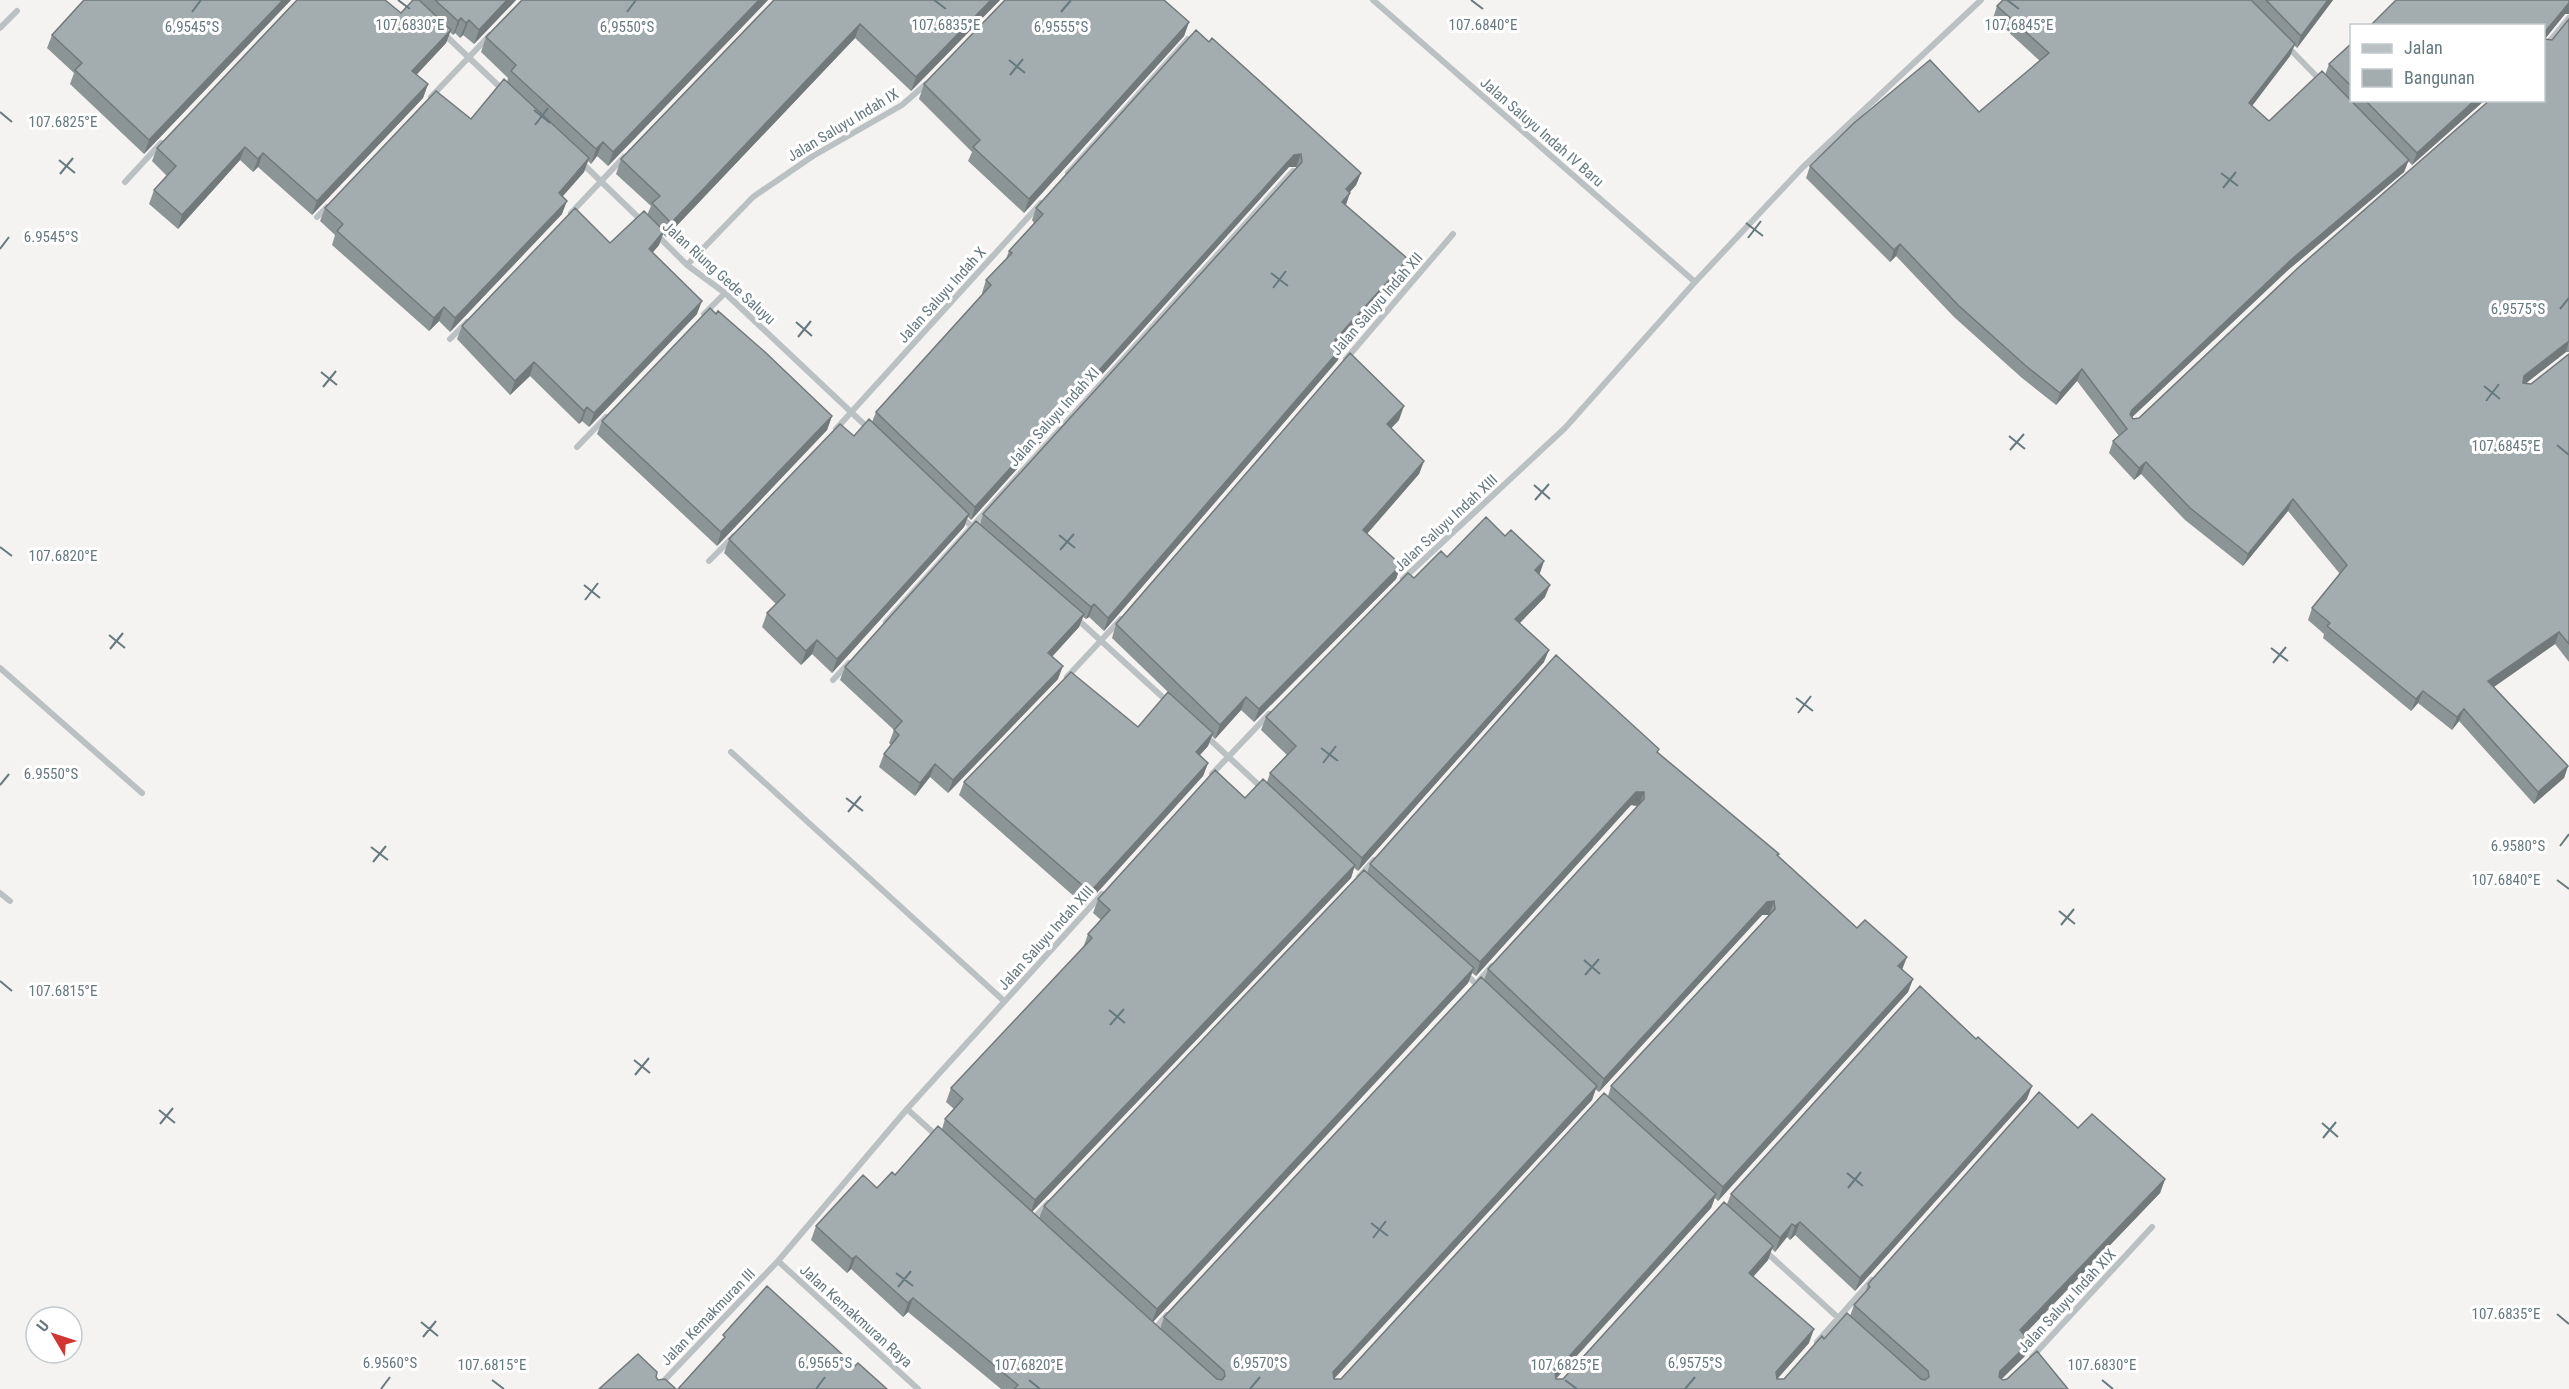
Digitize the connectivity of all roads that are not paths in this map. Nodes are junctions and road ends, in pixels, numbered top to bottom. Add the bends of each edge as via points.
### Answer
1 (1373, 0) edge
2 (1981, 0) edge
3 (17, 11) dead end
4 (2569, 18) edge
5 (0, 28) edge
6 (438, 29) edge
7 (492, 33) edge
8 (1188, 39) edge
9 (2282, 41) edge
10 (2545, 47) edge
11 (469, 57) junction
12 (934, 76) edge
13 (2331, 90) edge
14 (510, 96) edge
15 (429, 99) edge
16 (166, 138) edge
17 (627, 155) edge
18 (577, 158) edge
19 (1293, 171) edge
20 (602, 181) junction
21 (1060, 181) edge
22 (124, 182) dead end
23 (1044, 199) edge
24 (333, 200) edge
25 (318, 217) edge
26 (562, 222) edge
27 (1453, 234) dead end
28 (687, 266) junction
29 (1695, 282) junction
30 (725, 293) junction
31 (474, 314) edge
32 (700, 318) edge
33 (450, 339) dead end
34 (1344, 361) edge
35 (610, 412) edge
36 (852, 412) junction
37 (829, 437) edge
38 (878, 437) edge
39 (577, 447) dead end
40 (954, 510) edge
41 (971, 527) junction
42 (741, 528) edge
43 (980, 534) edge
44 (709, 561) dead end
45 (1395, 588) edge
46 (1067, 609) edge
47 (1125, 615) edge
48 (879, 629) edge
49 (1101, 642) junction
50 (856, 654) edge
51 (0, 668) edge
52 (833, 680) dead end
53 (1061, 683) edge
54 (1278, 706) edge
55 (1177, 711) edge
56 (1203, 734) edge
57 (731, 752) dead end
58 (1228, 756) junction
59 (1204, 783) edge
60 (142, 793) dead end
61 (1271, 797) edge
62 (1382, 852) edge
63 (1349, 870) edge
64 (1358, 878) junction
65 (1366, 886) edge
66 (1350, 887) edge
67 (1108, 888) edge
68 (0, 893) edge
69 (10, 901) dead end
70 (1500, 957) edge
71 (1459, 968) edge
72 (1476, 984) junction
73 (1484, 991) edge
74 (1468, 992) edge
75 (1004, 1001) junction
76 (907, 1109) junction
77 (942, 1142) edge
78 (1054, 1197) edge
79 (1021, 1214) edge
80 (1030, 1222) junction
81 (2152, 1227) dead end
82 (1038, 1230) edge
83 (1762, 1248) edge
84 (778, 1261) junction
85 (1878, 1274) edge
86 (1176, 1306) edge
87 (1839, 1318) junction
88 (1143, 1324) edge
89 (1847, 1326) edge
90 (1151, 1332) junction
91 (1159, 1339) edge
92 (1815, 1344) edge
93 (2024, 1364) edge
94 (656, 1389) edge
95 (918, 1389) edge

1 - 29 street, Jalan Saluyu Indah IV Baru
2 - 29 street, Jalan Saluyu Indah XIII via 1803,167
3 - 5 street
4 - 10 street
6 - 11 street
7 - 11 street
8 - 21 street
9 - 13 street
11 - 14 street
11 - 15 street
12 - 28 street, Jalan Saluyu Indah IX via 902,105 813,156 753,197
16 - 22 street
17 - 20 street
18 - 20 street, Jalan Riung Gede Saluyu
19 - 41 street, Jalan Saluyu Indah XI
20 - 26 street
20 - 28 street, Jalan Riung Gede Saluyu
23 - 36 street, Jalan Saluyu Indah X
24 - 25 street
27 - 34 street, Jalan Saluyu Indah XII
28 - 30 street, Jalan Riung Gede Saluyu
29 - 45 street, Jalan Saluyu Indah XIII via 1565,428
30 - 32 street
30 - 36 street, Jalan Riung Gede Saluyu
31 - 33 street
35 - 39 street
36 - 37 street, Jalan Saluyu Indah X
36 - 38 street, Jalan Riung Gede Saluyu
40 - 41 street
41 - 43 street
41 - 48 street, Jalan Saluyu Indah XI
42 - 44 street
46 - 49 street
47 - 49 street
49 - 53 street
49 - 55 street
50 - 52 street
51 - 60 street
54 - 58 street
56 - 58 street
57 - 75 street
58 - 59 street
58 - 61 street
62 - 64 street
63 - 64 street
64 - 65 street
64 - 66 street
67 - 75 street, Jalan Saluyu Indah XIII
68 - 69 street
70 - 72 street
71 - 72 street
72 - 73 street
72 - 74 street
75 - 76 street, Jalan Saluyu Indah XIII
76 - 77 street
76 - 84 street, Jalan Saluyu Indah XIII
78 - 80 street
79 - 80 street
80 - 82 street
81 - 93 street, Jalan Saluyu Indah XIX
83 - 87 street
84 - 94 street, Jalan Kemakmuran III
84 - 95 street, Jalan Kemakmuran Raya
85 - 87 street
86 - 90 street
87 - 89 street
87 - 92 street
88 - 90 street
90 - 91 street

